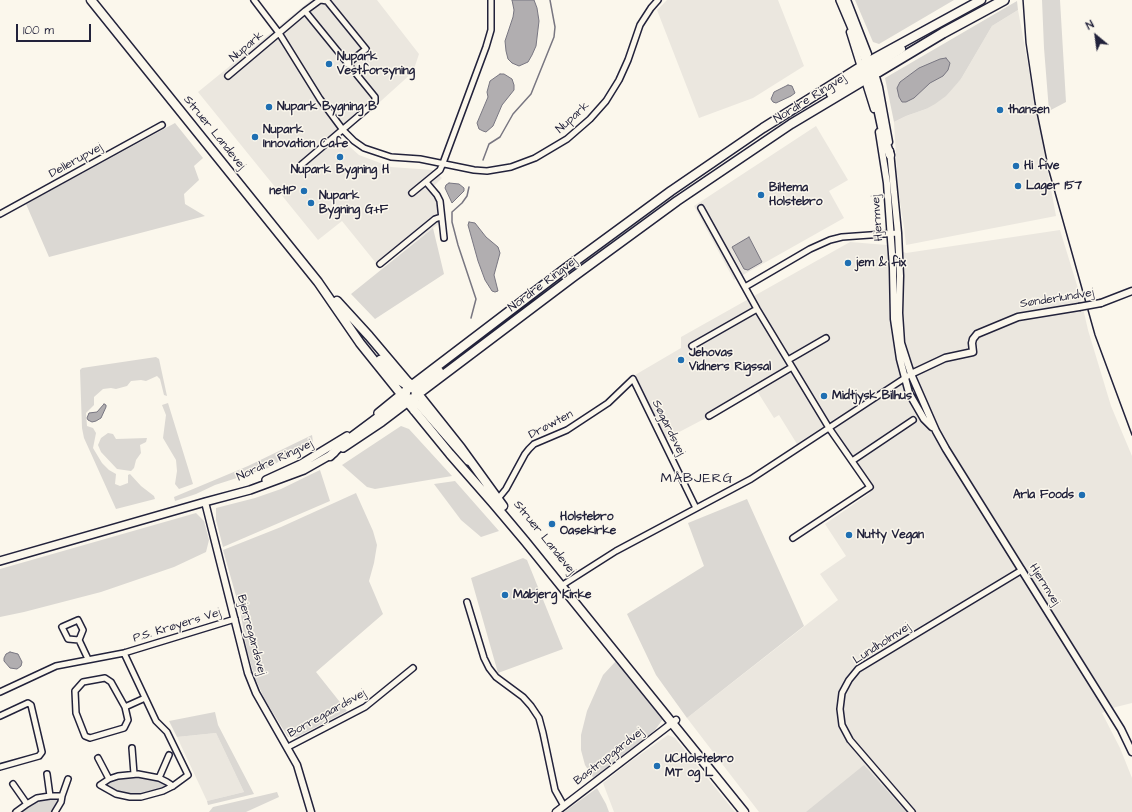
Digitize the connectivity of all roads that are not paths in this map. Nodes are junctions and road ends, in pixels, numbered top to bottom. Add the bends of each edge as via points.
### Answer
1 (91, 0) edge
2 (254, 0) edge
3 (321, 0) edge
4 (491, 0) edge
5 (658, 0) edge
6 (840, 0) edge
7 (847, 0) edge
8 (981, 0) edge
9 (1004, 0) edge
10 (305, 10) junction
11 (279, 33) junction
12 (347, 64) junction
13 (870, 69) junction
14 (228, 76) dead end
15 (162, 125) dead end
16 (343, 130) junction
17 (890, 155) joint
18 (443, 163) junction
19 (301, 165) dead end
20 (426, 182) junction
21 (412, 193) dead end
22 (701, 208) dead end
23 (0, 214) edge
24 (442, 217) junction
25 (898, 233) junction
26 (890, 234) junction
27 (444, 238) dead end
28 (380, 264) dead end
29 (318, 282) junction
30 (744, 287) junction
31 (1132, 291) edge
32 (757, 309) junction
33 (826, 338) dead end
34 (692, 346) dead end
35 (788, 360) junction
36 (792, 367) junction
37 (911, 374) junction
38 (904, 378) junction
39 (633, 379) joint
40 (411, 392) junction
41 (709, 416) dead end
42 (913, 420) dead end
43 (829, 428) junction
44 (936, 431) junction
45 (330, 456) joint
46 (852, 461) junction
47 (223, 497) junction
48 (495, 501) junction
49 (205, 502) junction
50 (696, 508) junction
51 (793, 538) dead end
52 (0, 561) edge
53 (1022, 570) junction
54 (563, 584) junction
55 (467, 602) dead end
56 (235, 619) junction
57 (79, 640) junction
58 (124, 653) junction
59 (88, 659) junction
60 (413, 668) dead end
61 (0, 692) edge
62 (145, 698) junction
63 (125, 707) junction
64 (0, 716) edge
65 (674, 722) junction
66 (288, 747) junction
67 (132, 748) dead end
68 (1132, 752) edge
69 (169, 755) dead end
70 (98, 758) dead end
71 (0, 766) edge
72 (47, 774) dead end
73 (134, 774) junction
74 (159, 778) junction
75 (68, 779) dead end
76 (109, 779) junction
77 (13, 784) dead end
78 (173, 786) junction
79 (50, 796) junction
80 (62, 796) junction
81 (27, 804) junction
82 (564, 806) junction
83 (16, 812) edge
84 (55, 812) edge
85 (311, 812) edge
86 (556, 812) edge
87 (744, 812) edge
88 (750, 812) edge
89 (912, 812) edge

1 - 29 main road, Struer Landevej
2 - 11 street, Nupark
3 - 10 street, Nupark
3 - 12 street, Nupark via 327,1 366,49
4 - 18 street via 490,30 486,47
5 - 18 street, Nupark via 640,25 628,60 606,101 567,139 535,158 500,170 474,170
6 - 13 highway
7 - 13 street, Hjermvej
8 - 13 main road via 954,14 938,27
9 - 13 highway via 888,66
10 - 11 street, Nupark
10 - 12 street
11 - 14 street, Nupark
11 - 16 street, Nupark via 320,99
12 - 16 street via 374,97 375,102
13 - 17 main road
13 - 26 street, Hjermvej via 874,108 884,158
13 - 40 main road, Nordre Ringvej via 677,201 430,386
13 - 40 main road, Nordre Ringvej via 850,73 671,191 485,329
15 - 23 street, Dellerupvej
16 - 18 street, Nupark via 364,148 378,154
16 - 19 street
17 - 25 street, Hjermvej
18 - 20 street via 440,170
20 - 21 street
20 - 24 street via 438,199
22 - 30 street
24 - 27 street
24 - 28 street
25 - 26 street
25 - 37 street, Hjermvej via 901,343
26 - 30 street via 830,240
26 - 38 street, Hjermvej via 894,319
29 - 40 main road, Struer Landevej via 369,336
29 - 40 main road, Struer Landevej via 351,329
30 - 32 street
31 - 37 street, Sønderlundvej, bridge via 1101,304 1018,317 977,334 973,338 973,352 945,358
32 - 34 street
32 - 35 street
33 - 35 street
35 - 36 street
36 - 41 street
36 - 43 street
37 - 38 street
37 - 44 street, Hjermvej
38 - 43 street
38 - 44 street, Hjermvej via 909,393 924,419
39 - 48 street, Drøwten via 608,403 567,430 534,444 525,454 506,489
39 - 50 street, Søgårdsvej
40 - 45 main road
40 - 47 main road, Nordre Ringvej via 393,401 324,452 273,477
40 - 48 main road, Struer Landevej via 473,465
40 - 48 main road, Struer Landevej via 414,410 450,454
42 - 46 street
43 - 46 street
43 - 50 street via 751,479
44 - 53 street, Hjermvej
45 - 47 main road, Nordre Ringvej via 284,478
46 - 51 street via 870,487
47 - 49 main road, Nordre Ringvej
48 - 54 main road, Struer Landevej
49 - 52 main road, Nordre Ringvej
49 - 56 street, Bjerregårdsvej
50 - 54 street via 616,551
53 - 68 street, Hjermvej via 1121,729
53 - 89 street, Lundholmvej via 858,669 842,693 842,725 850,740
54 - 65 main road, Struer Landevej
55 - 82 street via 489,668 531,706 538,718 555,790
56 - 58 street, P.S. Krøyers Vej
56 - 66 street, Bjerregårdsvej via 248,673 256,693
57 - 57 street via 83,630 78,620 62,628 68,639
57 - 59 street
58 - 59 street, P.S. Krøyers Vej
58 - 62 street, P.S. Krøyers Vej
59 - 61 street, P.S. Krøyers Vej via 56,666
60 - 66 street, Borregaardsvej via 365,707
62 - 63 street
62 - 78 street, P.S. Krøyers Vej via 156,721 167,732 188,775
63 - 63 street via 111,682 105,678 83,682 75,691 76,713 84,736 90,738 124,728 128,720
64 - 71 street via 28,703 31,705 42,752 39,756
65 - 82 street, Bastrupgårdvej
65 - 87 main road, Struer Landevej
65 - 88 main road, Struer Landevej
66 - 85 street, Bjerregårdsvej via 300,773
67 - 73 street
69 - 74 street
70 - 76 street
72 - 79 street
73 - 74 street
73 - 76 street
74 - 78 street
75 - 80 street
76 - 78 street, P.S. Krøyers Vej via 100,785 116,794 130,797 151,795
77 - 81 street
79 - 80 street
79 - 81 street via 37,798
80 - 84 street
81 - 83 street
82 - 86 street, Bastrupgårdvej

